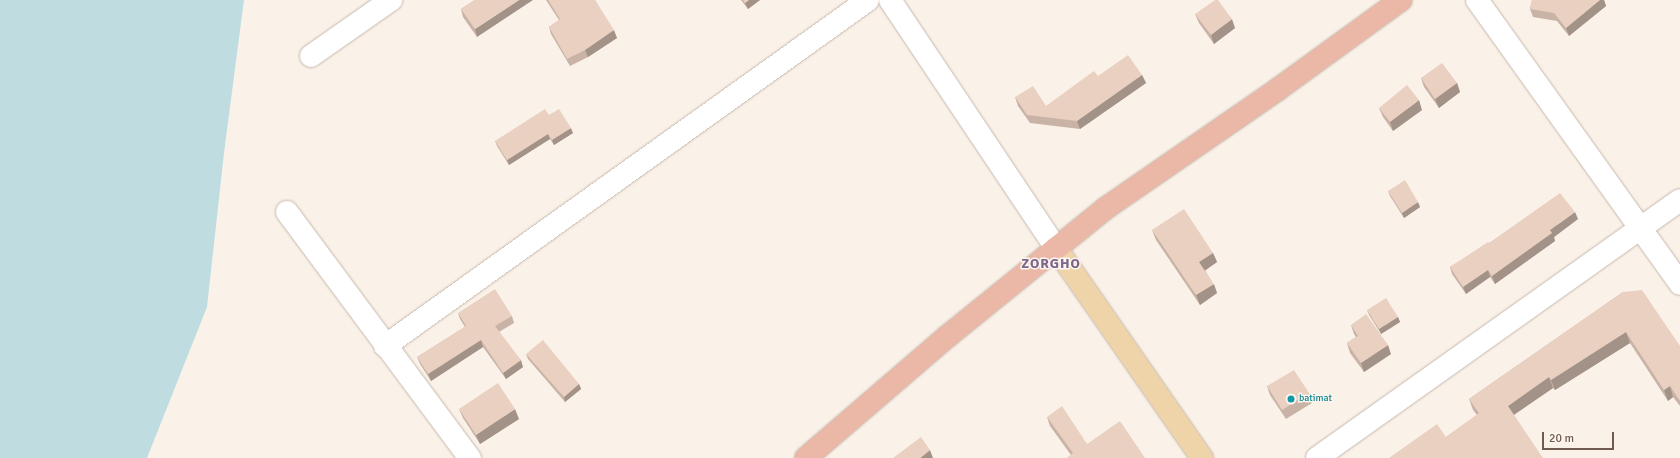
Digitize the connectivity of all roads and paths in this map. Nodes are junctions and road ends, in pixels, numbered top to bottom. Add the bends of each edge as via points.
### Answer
1 (391, 0) edge
2 (868, 0) edge
3 (890, 0) edge
4 (1401, 0) edge
5 (1478, 0) edge
6 (311, 56) dead end
7 (1680, 200) edge
8 (287, 212) dead end
9 (1640, 227) junction
10 (1056, 248) junction
11 (1680, 284) edge
12 (385, 346) junction
13 (470, 458) edge
14 (806, 458) edge
15 (1202, 458) edge
16 (1317, 458) edge

1 - 6 street
2 - 12 street
3 - 10 street
4 - 10 highway via 1277,90 1106,208
5 - 9 street
7 - 9 street
8 - 12 street
9 - 11 street
9 - 16 street
10 - 14 highway via 948,336
10 - 15 main road
12 - 13 street

